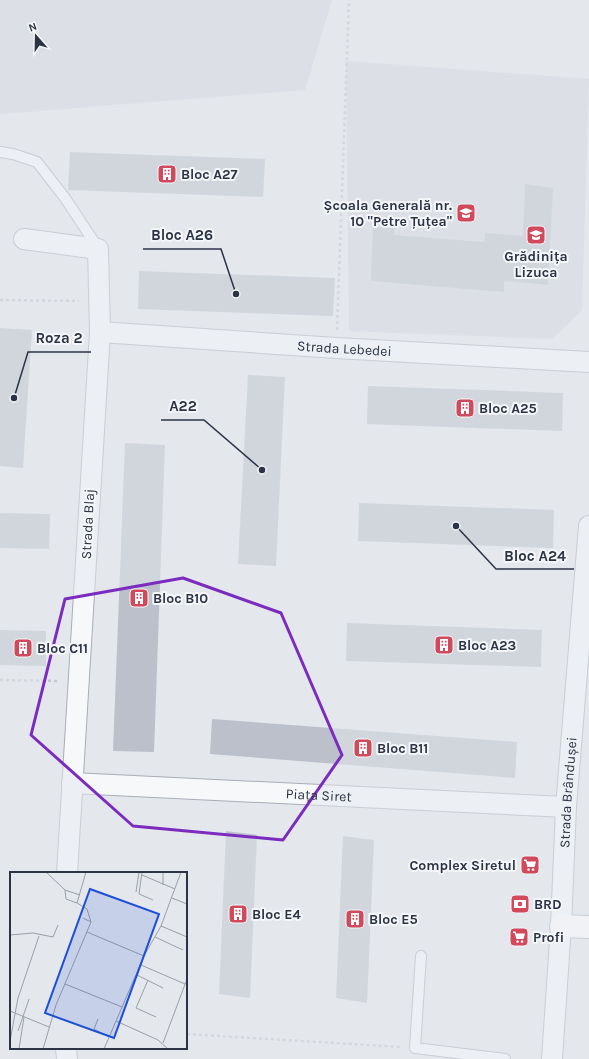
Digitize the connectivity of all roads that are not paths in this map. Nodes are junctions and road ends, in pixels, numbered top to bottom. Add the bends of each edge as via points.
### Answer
1 (0, 152) edge
2 (24, 239) dead end
3 (98, 249) junction
4 (100, 332) junction
5 (589, 362) edge
6 (589, 526) edge
7 (72, 783) junction
8 (566, 808) junction
9 (67, 872) edge
10 (561, 926) junction
11 (589, 927) edge
12 (421, 956) dead end
13 (66, 1049) edge
14 (67, 1059) edge
15 (505, 1059) edge
16 (552, 1059) edge

1 - 3 lane via 37,162 65,198
2 - 3 street
3 - 4 street, Strada Blaj
4 - 5 street, Strada Lebedei
4 - 7 street, Strada Blaj
6 - 8 street, Strada Brândușei
7 - 8 street, Piața Siret
7 - 9 street, Strada Blaj
8 - 10 street, Strada Brândușei
10 - 11 street
10 - 16 street, Strada Brândușei
12 - 15 lane via 415,1048
13 - 14 street

